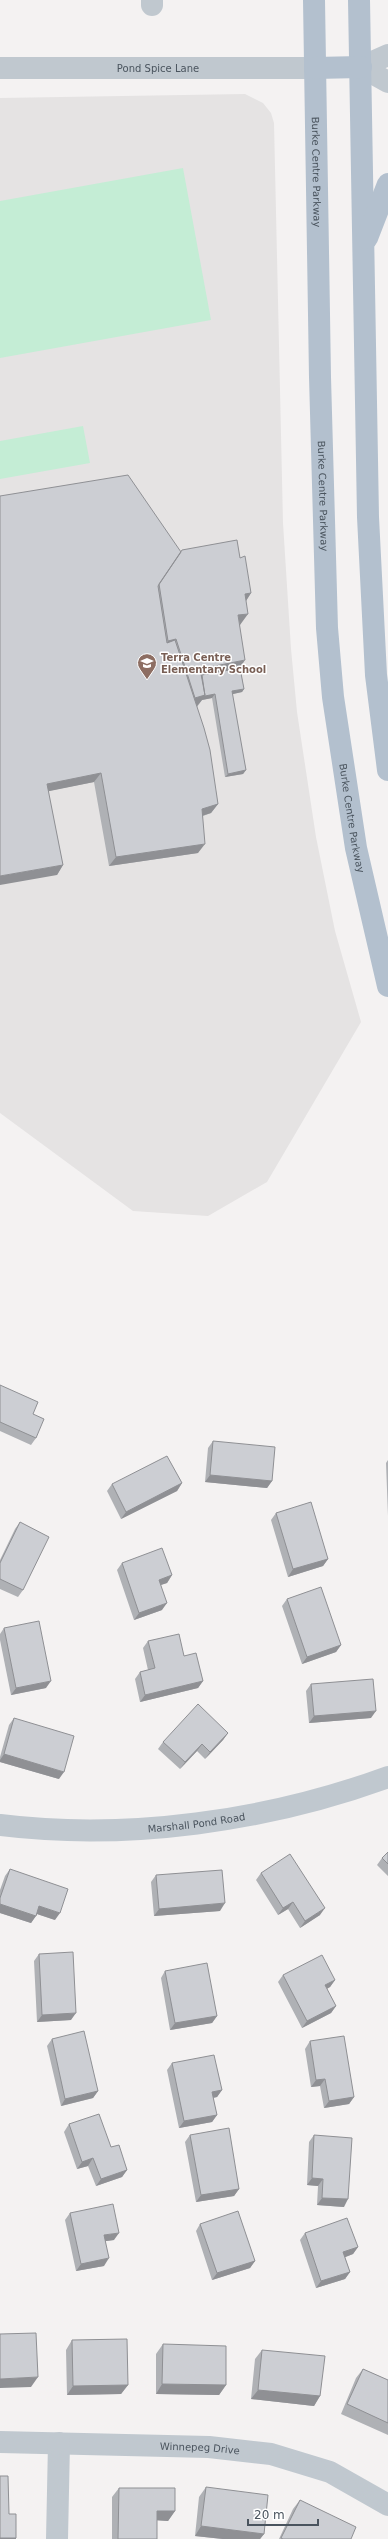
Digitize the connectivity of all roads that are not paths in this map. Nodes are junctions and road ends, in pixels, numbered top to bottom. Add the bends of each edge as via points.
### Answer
1 (314, 0) edge
2 (359, 0) edge
3 (388, 55) edge
4 (0, 68) edge
5 (315, 68) junction
6 (361, 68) junction
7 (388, 82) edge
8 (388, 184) edge
9 (363, 250) junction
10 (388, 770) edge
11 (388, 986) edge
12 (388, 1777) edge
13 (0, 1825) edge
14 (0, 2442) edge
15 (59, 2443) junction
16 (388, 2505) edge
17 (57, 2539) edge

1 - 5 main road, Burke Centre Parkway
2 - 6 main road
3 - 6 street
4 - 5 street, Pond Spice Lane
5 - 6 main road
5 - 11 main road, Burke Centre Parkway via 323,534 333,697 356,848
6 - 7 street
6 - 9 main road
8 - 9 main road
9 - 10 main road via 369,552 376,674
12 - 13 street, Marshall Pond Road via 283,1809 188,1824 89,1831
14 - 15 street, Winnepeg Drive
15 - 16 street, Winnepeg Drive via 209,2447 271,2454 330,2472
15 - 17 street

